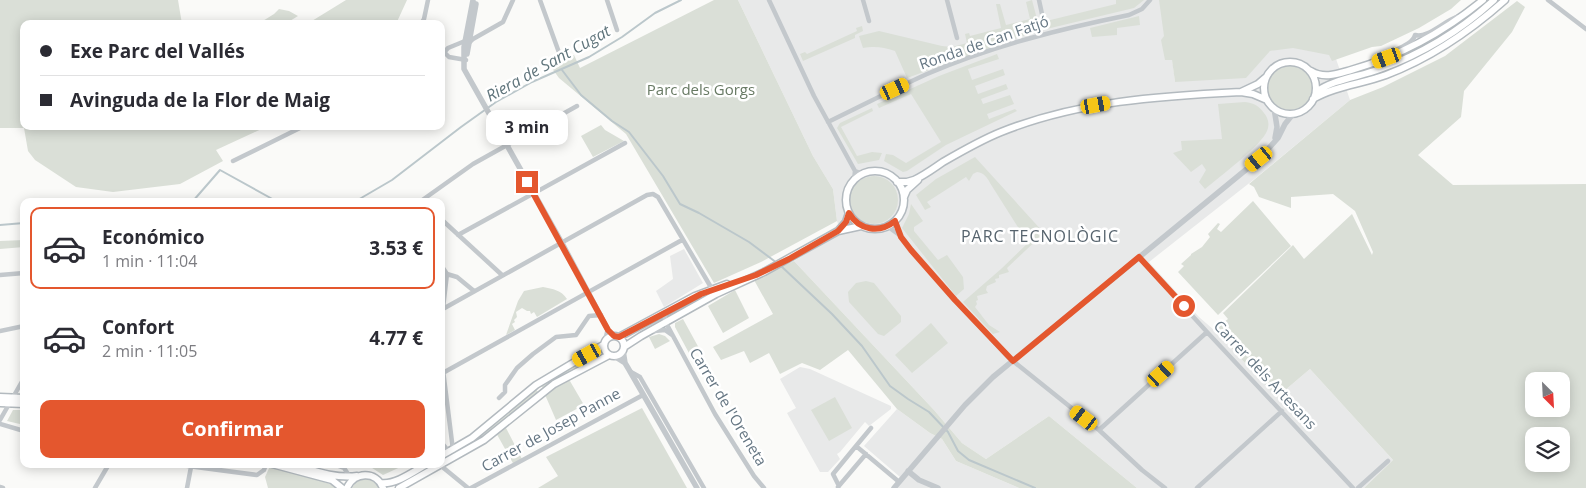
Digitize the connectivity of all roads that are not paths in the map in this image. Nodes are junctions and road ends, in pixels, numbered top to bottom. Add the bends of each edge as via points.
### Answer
1 (428, 0) edge
2 (475, 0) edge
3 (513, 0) edge
4 (540, 0) edge
5 (607, 0) edge
6 (769, 0) edge
7 (863, 0) edge
8 (947, 0) edge
9 (1038, 0) edge
10 (1150, 0) edge
11 (1482, 0) edge
12 (1494, 0) edge
13 (1505, 0) edge
14 (1548, 0) edge
15 (1042, 14) dead end
16 (423, 20) edge
17 (869, 21) dead end
18 (1586, 29) edge
19 (617, 30) dead end
20 (957, 38) dead end
21 (467, 42) junction
22 (445, 51) edge
23 (445, 54) edge
24 (561, 58) dead end
25 (464, 60) junction
26 (1310, 71) junction
27 (1266, 77) junction
28 (1367, 77) junction
29 (1241, 92) junction
30 (1314, 96) junction
31 (1266, 100) junction
32 (577, 106) dead end
33 (1274, 108) junction
34 (1293, 114) junction
35 (828, 122) junction
36 (296, 130) edge
37 (1275, 141) junction
38 (506, 144) junction
39 (625, 144) dead end
40 (233, 161) dead end
41 (855, 171) junction
42 (863, 174) junction
43 (922, 176) junction
44 (854, 181) junction
45 (897, 182) junction
46 (533, 193) junction
47 (904, 197) junction
48 (425, 198) edge
49 (849, 213) junction
50 (895, 221) junction
51 (445, 224) edge
52 (861, 226) junction
53 (887, 226) junction
54 (838, 231) junction
55 (458, 235) junction
56 (901, 237) junction
57 (682, 240) junction
58 (562, 243) junction
59 (1139, 257) junction
60 (445, 271) edge
61 (20, 273) edge
62 (447, 274) junction
63 (0, 275) edge
64 (502, 275) junction
65 (756, 275) junction
66 (445, 288) edge
67 (712, 290) junction
68 (474, 291) junction
69 (588, 292) junction
70 (445, 307) edge
71 (665, 313) junction
72 (601, 315) junction
73 (665, 321) junction
74 (20, 327) edge
75 (608, 330) junction
76 (0, 331) edge
77 (1207, 332) junction
78 (641, 336) junction
79 (673, 336) junction
80 (616, 337) junction
81 (604, 342) junction
82 (623, 348) junction
83 (611, 355) junction
84 (1013, 361) junction
85 (625, 363) junction
86 (629, 371) junction
87 (445, 372) edge
88 (20, 385) edge
89 (445, 395) edge
90 (643, 395) junction
91 (0, 397) edge
92 (499, 398) dead end
93 (20, 399) edge
94 (12, 400) junction
95 (0, 403) edge
96 (20, 403) edge
97 (1282, 411) junction
98 (0, 420) edge
99 (0, 424) edge
100 (872, 428) dead end
101 (20, 429) edge
102 (1099, 430) junction
103 (484, 440) junction
104 (445, 446) edge
105 (856, 446) junction
106 (450, 450) junction
107 (445, 453) edge
108 (866, 454) junction
109 (445, 457) edge
110 (1388, 461) dead end
111 (445, 462) edge
112 (108, 468) edge
113 (191, 468) edge
114 (199, 468) edge
115 (265, 468) edge
116 (287, 468) edge
117 (304, 468) edge
118 (344, 468) edge
119 (419, 468) edge
120 (434, 468) edge
121 (443, 468) edge
122 (910, 473) junction
123 (353, 477) junction
124 (900, 481) junction
125 (382, 486) edge
126 (838, 487) edge
127 (95, 488) edge
128 (187, 488) edge
129 (342, 488) edge
130 (347, 488) edge
131 (399, 488) edge
132 (470, 488) edge
133 (696, 488) edge
134 (704, 488) edge
135 (764, 488) edge
136 (894, 488) edge
137 (938, 488) edge
138 (1164, 488) edge
139 (1197, 488) edge
140 (1353, 488) edge
141 (1358, 488) edge

1 - 16 street
2 - 21 street
3 - 21 street via 503,22
4 - 24 street
5 - 19 street
6 - 35 street
7 - 17 street
8 - 20 street
9 - 15 street
10 - 35 street, Ronda de Can Fatjó via 1142,9 1129,15 1031,38 951,65
11 - 26 main road via 1421,42 1376,62 1322,76
12 - 28 main road via 1434,44
13 - 28 main road via 1442,48 1414,63
14 - 18 street
21 - 22 street
21 - 25 street
23 - 25 street
25 - 38 street via 468,74
26 - 27 main road via 1300,63 1286,61 1274,67
26 - 30 main road via 1315,81
27 - 29 main road
27 - 31 main road via 1263,89
28 - 30 main road via 1344,88
28 - 30 main road via 1329,84
29 - 31 main road
29 - 43 main road via 1119,101 1066,111 1027,122 986,139
30 - 34 main road via 1306,108
31 - 33 main road
32 - 38 street
33 - 34 main road
33 - 37 street
34 - 37 street
35 - 41 street
36 - 40 street
37 - 59 street via 1259,159
38 - 46 street
38 - 48 street
39 - 46 street
41 - 42 street
41 - 44 street
42 - 44 main road
42 - 45 main road via 881,172
43 - 45 main road
43 - 47 main road
44 - 49 main road via 846,197
45 - 47 main road
46 - 55 street
46 - 58 street
47 - 50 main road via 902,210
49 - 52 main road
49 - 54 main road
50 - 53 main road
50 - 56 street
51 - 55 street
52 - 53 main road via 875,229
52 - 54 main road
53 - 56 street
54 - 65 main road
55 - 64 street
56 - 84 street
57 - 58 street via 658,197 653,194
57 - 67 street
57 - 69 street
58 - 64 street
58 - 69 street
59 - 77 street, Carrer dels Artesans
59 - 84 street
60 - 62 street
61 - 63 street
62 - 66 street
62 - 68 street via 457,277
64 - 68 street
65 - 67 main road
65 - 73 main road
67 - 71 main road
68 - 70 street
69 - 72 street
69 - 87 street
71 - 73 street, Carrer de l'Oreneta
71 - 80 main road
72 - 75 street
72 - 92 street via 590,316 576,336 556,337 533,354 517,368
73 - 78 main road
73 - 79 street, Carrer de l'Oreneta
74 - 76 street
75 - 80 street
75 - 81 street
77 - 97 street, Carrer dels Artesans
77 - 102 street
78 - 79 street, Carrer de l'Oreneta via 657,330 665,330
78 - 82 main road
79 - 135 street, Carrer de l'Oreneta via 715,414
80 - 81 main road
80 - 82 main road via 623,342
81 - 83 main road via 605,352
81 - 106 main road via 536,385 483,430
82 - 83 main road via 618,355
82 - 85 street
83 - 85 street
83 - 103 main road via 554,384
84 - 102 street
84 - 122 street via 981,388 938,435
85 - 86 street
86 - 90 street
86 - 134 street via 640,376
88 - 94 street
89 - 106 street
90 - 132 street, Carrer de Josep Panne
90 - 133 street
91 - 94 main road
93 - 94 main road
94 - 95 main road
94 - 96 main road
94 - 98 street
97 - 139 street
97 - 140 street, Carrer dels Artesans
99 - 101 street
100 - 105 street
102 - 138 street
103 - 106 main road via 463,450
103 - 111 main road
104 - 106 street
105 - 108 street
105 - 126 street via 833,474
106 - 107 main road
106 - 109 main road
108 - 124 street
108 - 126 street
110 - 141 street
112 - 127 street
113 - 128 street
114 - 115 street via 257,475
116 - 129 main road via 332,480
117 - 123 main road via 337,477
118 - 123 street
119 - 125 main road
120 - 131 main road
121 - 132 street
122 - 124 street
122 - 137 street
123 - 125 main road via 369,475
123 - 130 main road
124 - 136 street

